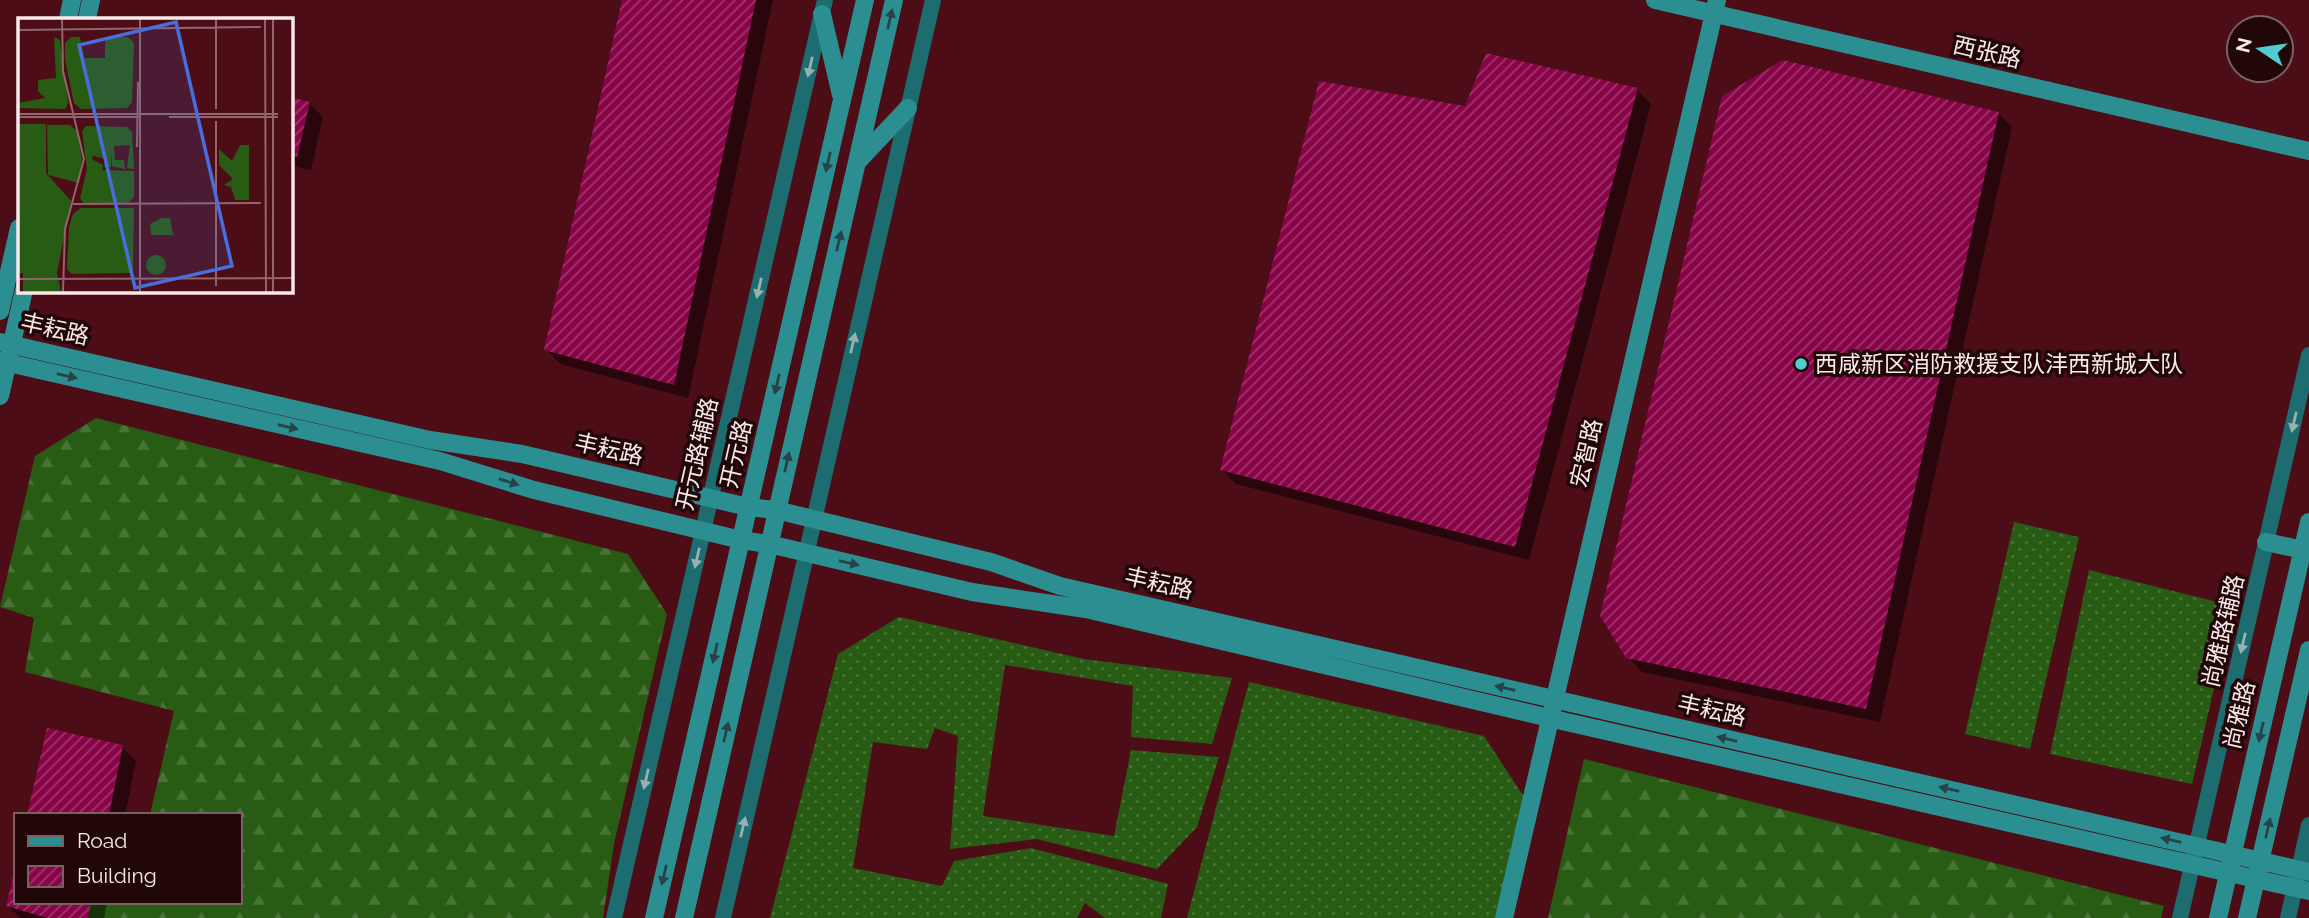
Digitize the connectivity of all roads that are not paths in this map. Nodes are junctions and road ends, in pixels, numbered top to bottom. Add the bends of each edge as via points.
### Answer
1 (72, 0) edge
2 (91, 0) edge
3 (865, 0) edge
4 (894, 0) edge
5 (933, 0) edge
6 (1655, 0) edge
7 (823, 7) edge
8 (1715, 7) edge
9 (68, 18) edge
10 (87, 18) edge
11 (842, 99) junction
12 (908, 108) junction
13 (2309, 151) edge
14 (857, 163) junction
15 (18, 232) edge
16 (23, 292) edge
17 (0, 311) edge
18 (6, 343) edge
19 (2309, 355) edge
20 (4, 362) edge
21 (0, 396) edge
22 (710, 498) junction
23 (748, 507) junction
24 (776, 510) junction
25 (812, 519) junction
26 (2309, 522) edge
27 (703, 530) junction
28 (741, 540) junction
29 (2266, 542) junction
30 (769, 544) junction
31 (2302, 550) junction
32 (804, 552) junction
33 (2309, 650) edge
34 (1553, 699) junction
35 (1549, 718) junction
36 (2309, 825) edge
37 (2197, 846) junction
38 (2260, 860) junction
39 (2230, 863) junction
40 (2193, 864) junction
41 (2304, 870) edge
42 (2256, 878) junction
43 (2302, 889) edge
44 (614, 918) edge
45 (654, 918) edge
46 (684, 918) edge
47 (723, 918) edge
48 (1504, 918) edge
49 (2180, 918) edge
50 (2218, 918) edge
51 (2247, 918) edge
52 (2288, 918) edge

1 - 9 street
2 - 10 street
3 - 11 street, 开元路
14 -> 4 street
5 - 12 street
6 - 8 street, 西张路
7 - 11 street
7 -> 22 street, 开元路辅路
8 - 13 street, 西张路
8 - 34 street, 宏智路
11 -> 23 street, 开元路
12 - 14 street
25 -> 12 street
24 -> 14 street
15 - 17 street
16 - 18 street
18 - 20 street
18 - 22 street, 丰耘路 via 430,440 522,454
19 -> 29 street, 尚雅路辅路
20 - 21 street
20 -> 27 street, 丰耘路 via 440,461 534,490
22 - 23 street, 丰耘路
22 - 27 street, 开元路辅路
23 - 24 street, 丰耘路
23 - 28 street, 开元路
24 - 25 street, 丰耘路
24 - 30 street
25 - 32 street
34 -> 25 street, 丰耘路 via 1060,586 991,562
26 - 31 street, 尚雅路
27 - 28 street, 丰耘路
27 -> 44 street, 开元路辅路
28 - 30 street, 丰耘路
28 -> 45 street, 开元路
29 - 31 street
29 -> 37 street, 尚雅路辅路
30 - 32 street, 丰耘路
46 -> 30 street
31 -> 39 street, 尚雅路
32 -> 35 street, 丰耘路 via 972,592 1086,610
47 -> 32 street
38 -> 33 street
34 - 35 street, 宏智路
37 -> 34 street, 丰耘路
35 - 40 street, 丰耘路
35 - 48 street, 宏智路
36 - 41 street
37 - 39 street, 丰耘路
37 - 40 street, 尚雅路辅路
38 - 39 street, 丰耘路
38 - 41 street, 丰耘路
38 - 42 street
39 - 40 street, 丰耘路
39 - 42 street, 丰耘路
39 - 50 street, 尚雅路
40 - 49 street, 尚雅路辅路
41 - 43 street
42 - 43 street, 丰耘路
42 - 51 street
43 - 52 street

